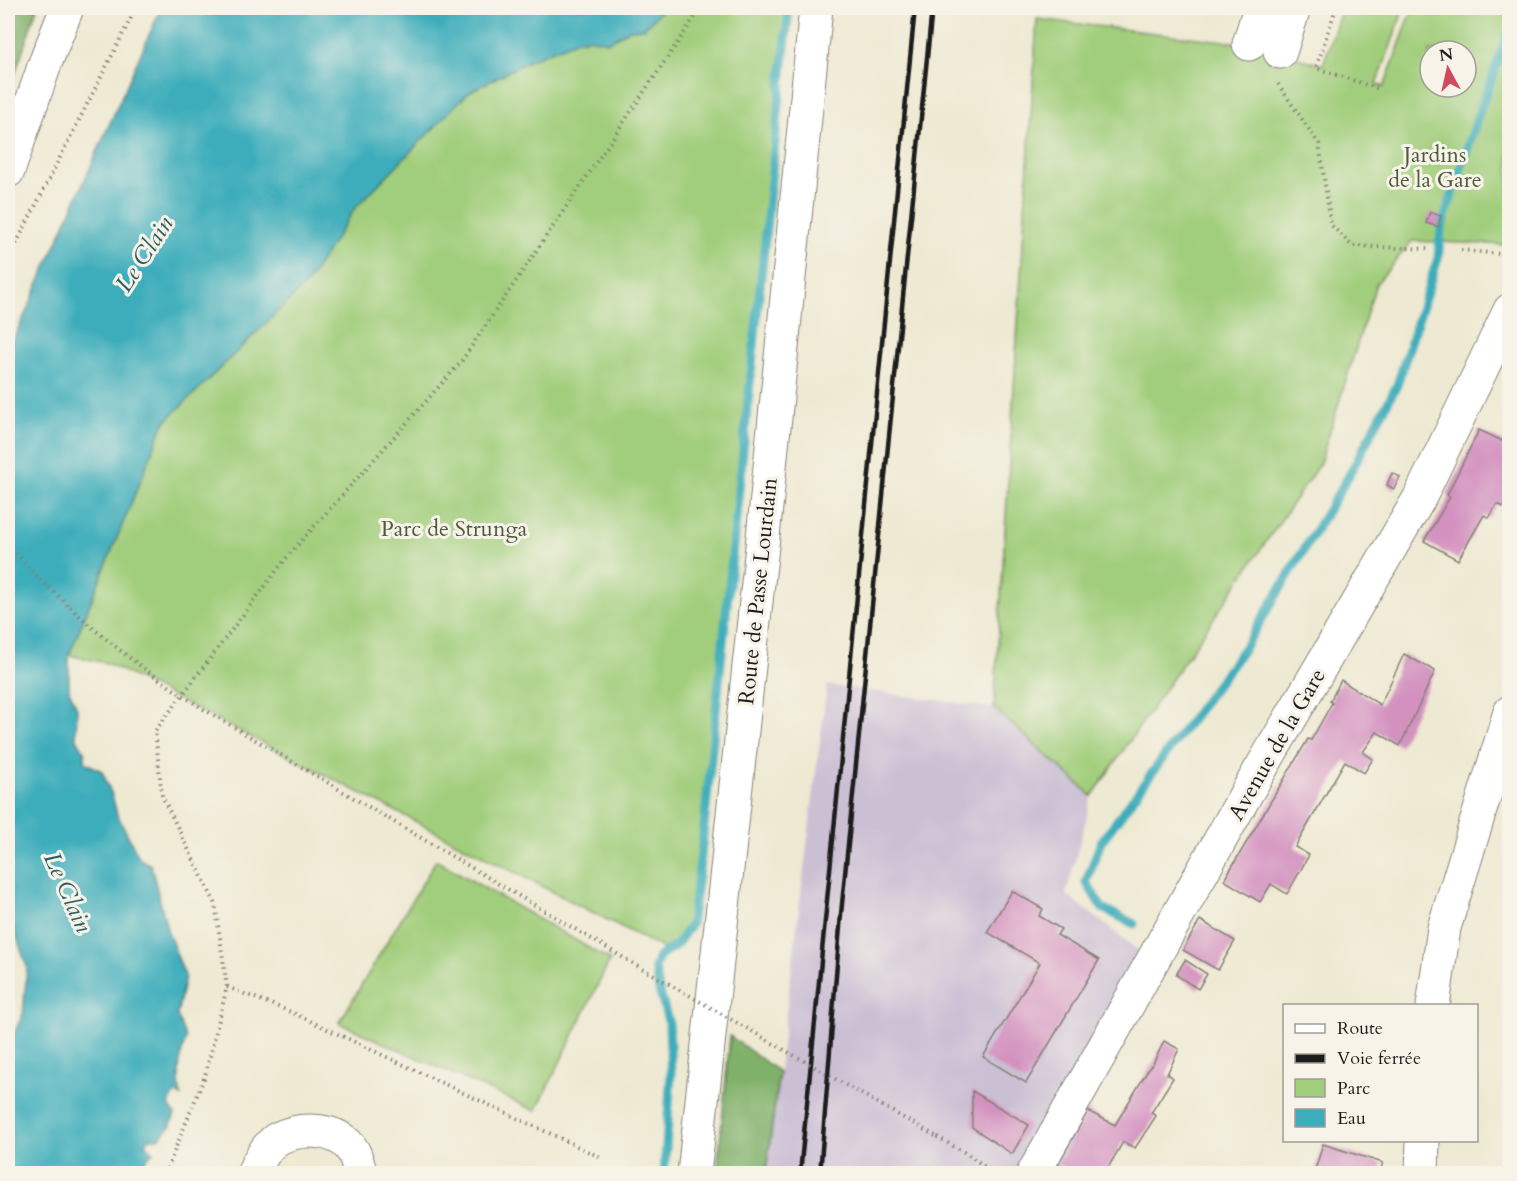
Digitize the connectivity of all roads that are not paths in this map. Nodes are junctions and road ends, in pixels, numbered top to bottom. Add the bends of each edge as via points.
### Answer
1 (67, 8) edge
2 (816, 8) edge
3 (1260, 8) edge
4 (1294, 8) edge
5 (1249, 44) dead end
6 (1280, 52) road end
7 (8, 171) edge
8 (1509, 310) edge
9 (1509, 712) edge
10 (1433, 1004) edge
11 (1424, 1142) edge
12 (253, 1173) edge
13 (361, 1173) edge
14 (694, 1173) edge
15 (1033, 1173) edge
16 (1422, 1173) edge

1 - 7 street
2 - 14 street, Route de Passe Lourdain via 764,537
3 - 5 street
4 - 6 street
8 - 15 street, Avenue de la Gare via 1419,499 1246,794
9 - 10 street via 1444,928
11 - 16 street
12 - 13 street via 275,1140 302,1131 333,1134 352,1150

